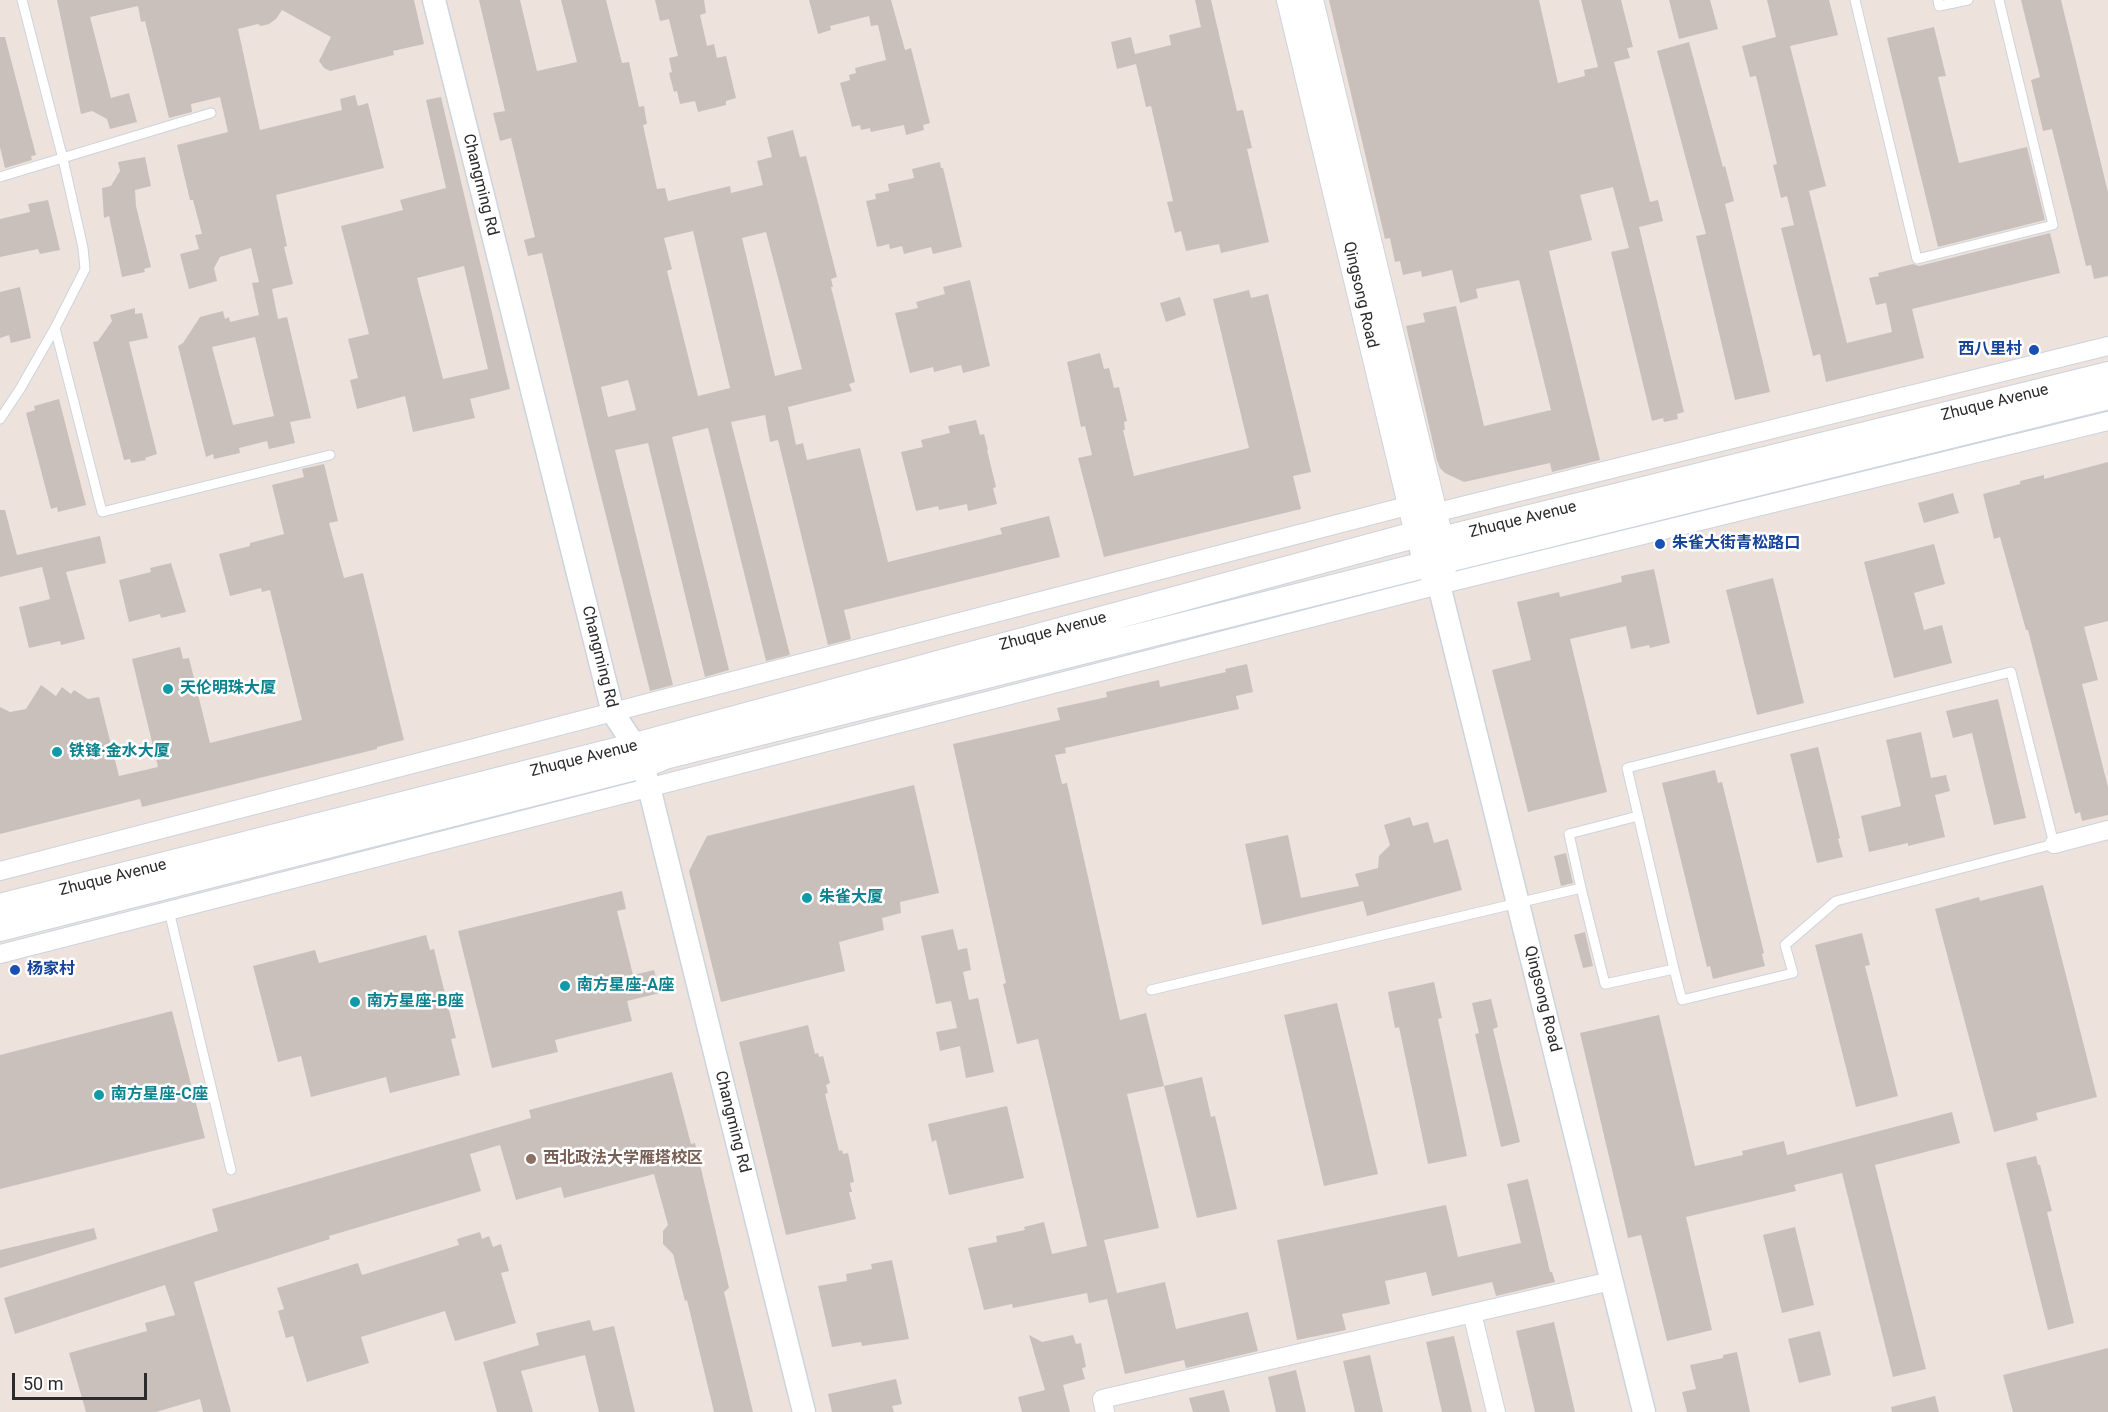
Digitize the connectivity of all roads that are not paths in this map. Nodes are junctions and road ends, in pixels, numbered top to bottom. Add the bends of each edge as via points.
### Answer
1 (22, 0) edge
2 (434, 0) edge
3 (1290, 0) edge
4 (1310, 0) edge
5 (1855, 0) edge
6 (1938, 0) edge
7 (1968, 0) edge
8 (1999, 0) edge
9 (211, 113) dead end
10 (63, 159) junction
11 (0, 177) edge
12 (55, 328) junction
13 (2108, 346) edge
14 (2108, 375) edge
15 (2108, 396) edge
16 (0, 420) edge
17 (2108, 421) edge
18 (330, 455) dead end
19 (1422, 509) junction
20 (1432, 550) junction
21 (1439, 585) junction
22 (613, 713) junction
23 (642, 766) junction
24 (1638, 816) junction
25 (2108, 830) edge
26 (2054, 844) junction
27 (0, 871) edge
28 (1581, 888) junction
29 (1518, 904) junction
30 (0, 907) edge
31 (169, 911) junction
32 (0, 928) edge
33 (0, 954) edge
34 (1674, 969) junction
35 (1151, 990) dead end
36 (231, 1170) dead end
37 (1611, 1281) junction
38 (1472, 1313) junction
39 (804, 1412) edge
40 (1105, 1412) edge
41 (1496, 1412) edge
42 (1644, 1412) edge

1 - 10 lane
2 - 22 street, Changming Rd
3 - 19 main road, Qingsong Road
4 - 19 main road, Qingsong Road
5 - 8 lane via 1917,259 2053,225
6 - 7 lane via 1940,6
9 - 10 lane
10 - 11 lane
10 - 12 lane via 85,269
12 - 16 lane
12 - 18 lane via 102,512
13 - 19 street, Zhuque Avenue
14 - 20 main road, Zhuque Avenue
15 - 20 main road, Zhuque Avenue
17 - 21 street, Zhuque Avenue
19 - 20 main road, Qingsong Road
19 - 22 street, Zhuque Avenue
20 - 21 main road, Qingsong Road
20 - 23 main road, Zhuque Avenue via 677,753
21 - 23 street, Zhuque Avenue
21 - 29 street, Qingsong Road
22 - 23 street, Changming Rd
22 - 27 street, Zhuque Avenue
23 - 30 main road, Zhuque Avenue
23 - 31 street, Zhuque Avenue
23 - 32 main road, Zhuque Avenue
23 - 39 street, Changming Rd
24 - 26 lane via 1627,768 2011,672
24 - 28 lane via 1569,834
24 - 34 lane
25 - 26 street
26 - 34 lane via 1836,901 1785,945 1793,973 1682,1000
28 - 29 lane
28 - 34 lane via 1605,984
29 - 35 lane
29 - 37 street, Qingsong Road
31 - 33 street, Zhuque Avenue
31 - 36 lane
37 - 38 street
37 - 42 street, Qingsong Road
38 - 40 street via 1102,1400
38 - 41 street

